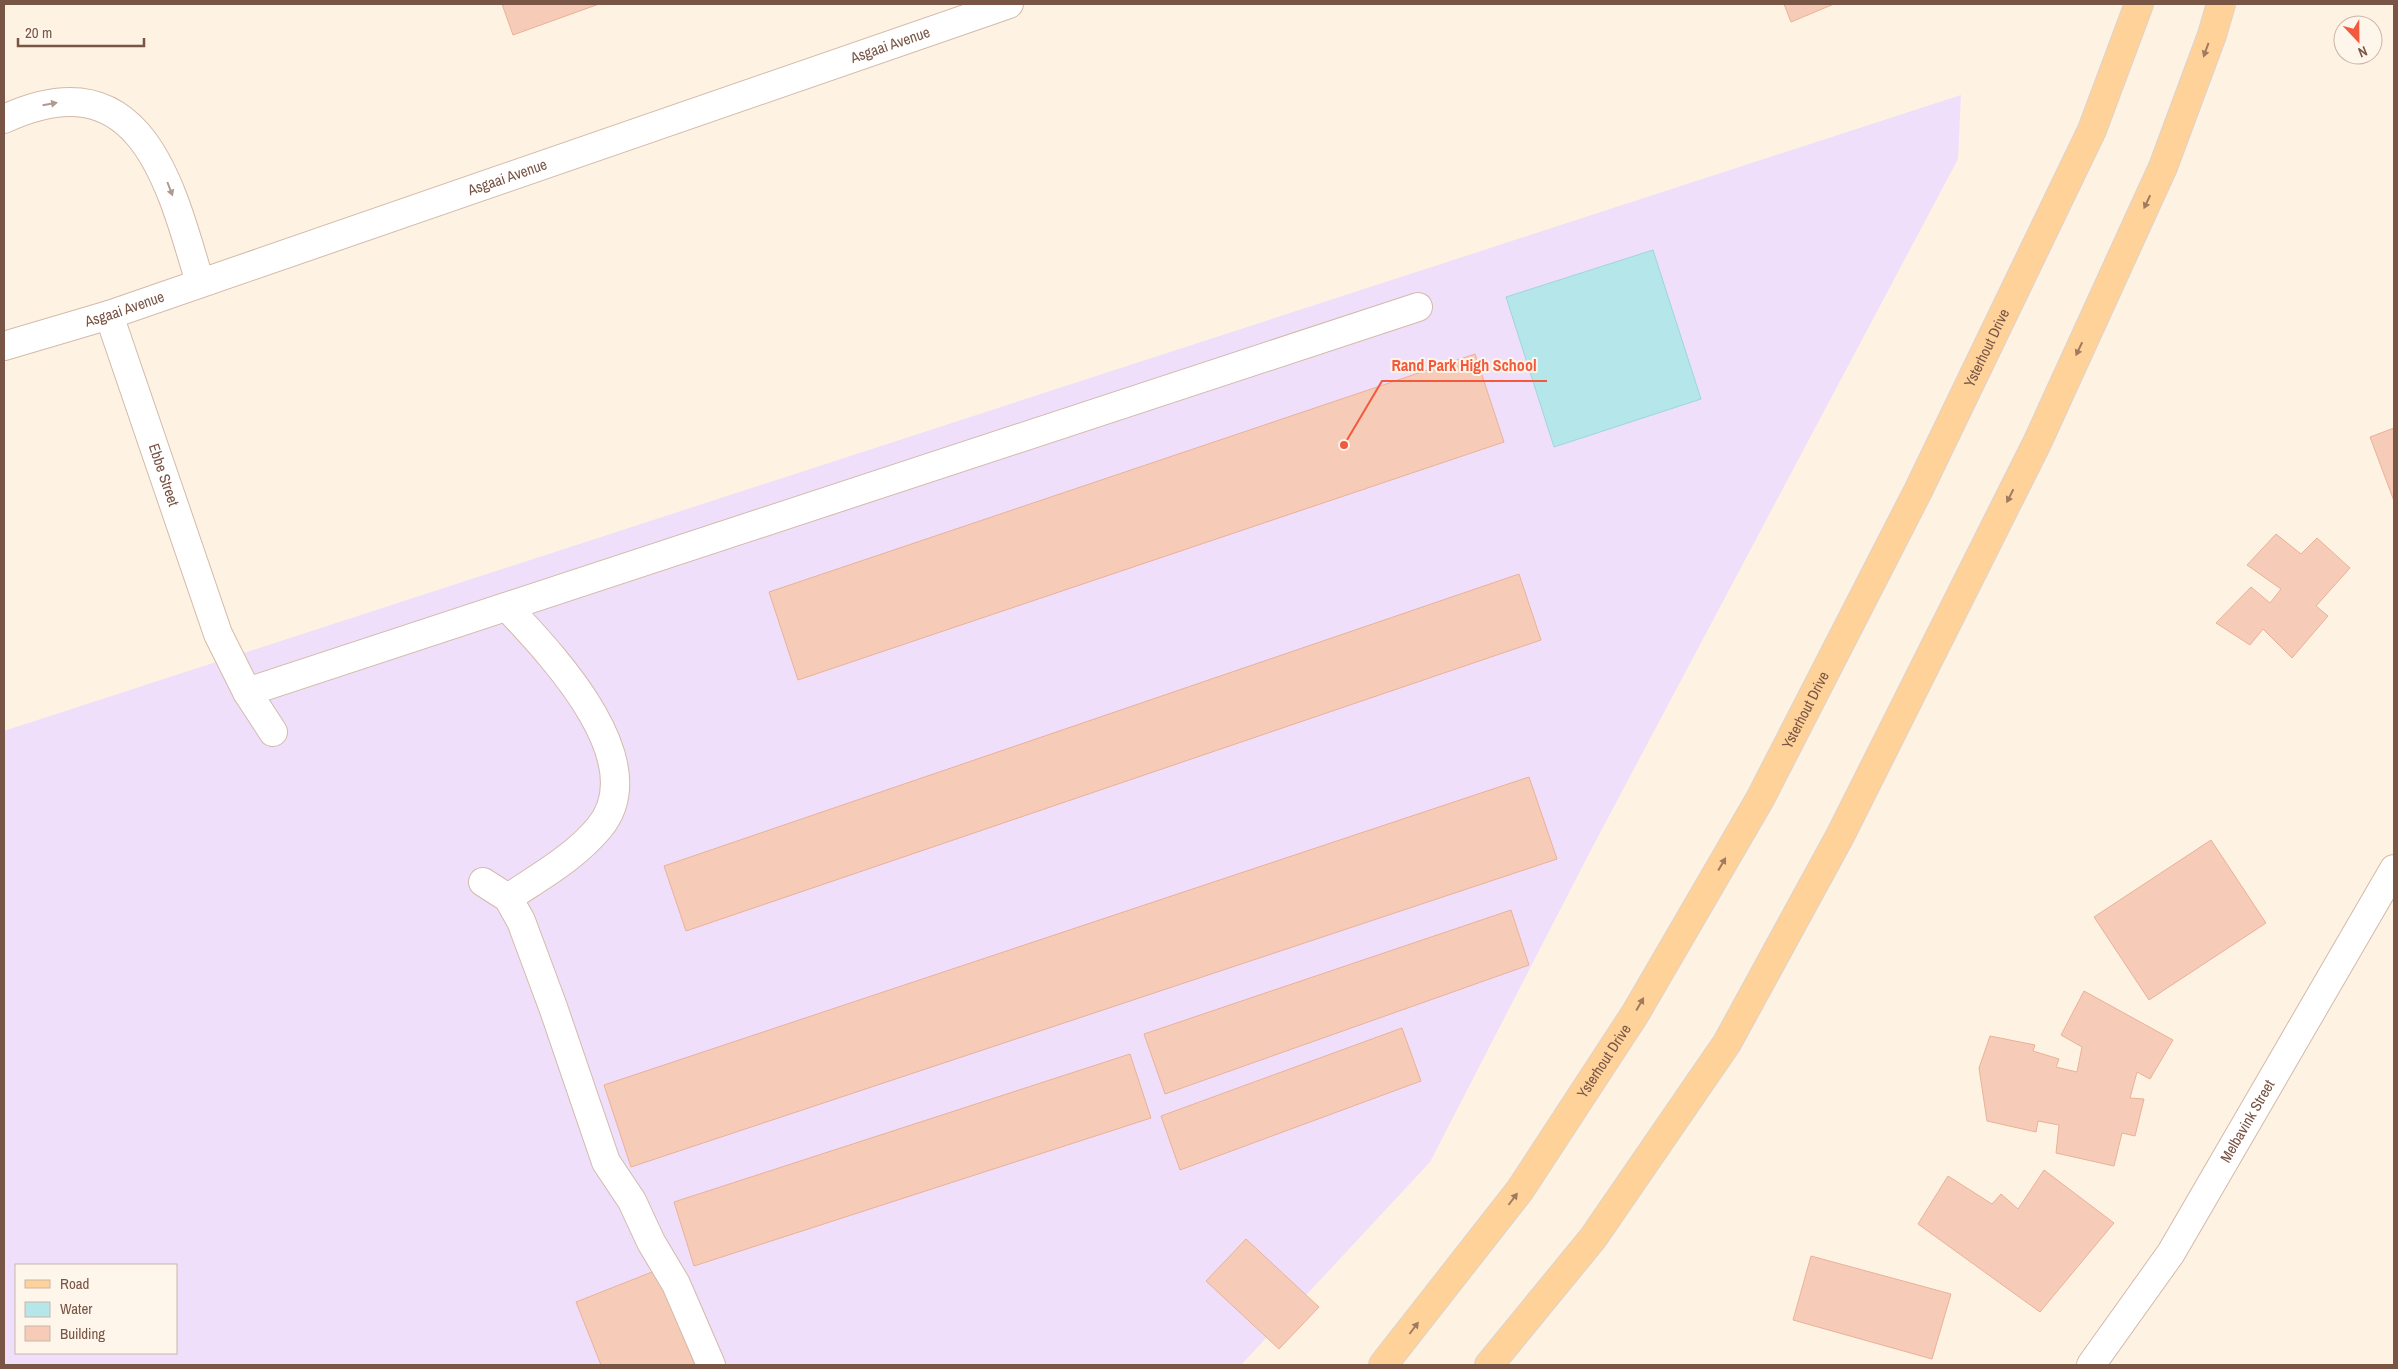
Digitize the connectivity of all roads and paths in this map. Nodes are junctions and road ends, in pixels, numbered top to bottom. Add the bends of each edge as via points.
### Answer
1 (2139, 4) edge
2 (2221, 4) edge
3 (998, 6) edge
4 (4, 119) edge
5 (200, 283) junction
6 (1418, 307) dead end
7 (109, 315) junction
8 (4, 346) edge
9 (506, 607) junction
10 (247, 692) junction
11 (273, 732) dead end
12 (2394, 869) edge
13 (482, 882) dead end
14 (508, 898) junction
15 (711, 1365) edge
16 (1383, 1365) edge
17 (1490, 1365) edge
18 (2091, 1365) edge

16 -> 1 main road, Ysterhout Drive via 1520,1190 1635,1014 1760,799 1918,491 2092,130
2 -> 17 main road via 2163,167 2037,443 1835,845 1727,1043 1593,1238
3 - 5 street, Asgaai Avenue
4 -> 5 street via 27,108 71,100 113,112 141,138 165,176
5 - 7 street, Asgaai Avenue
6 - 9 street
7 - 8 street, Asgaai Avenue
7 - 10 street, Ebbe Street via 218,634
9 - 10 street
9 - 14 street via 548,652 587,703 600,726 614,777 613,801 600,828 570,856
10 - 11 street, Ebbe Street
12 - 18 street, Melbavink Street via 2171,1253
13 - 14 street
14 - 15 street via 532,948 606,1162 632,1201 676,1284

